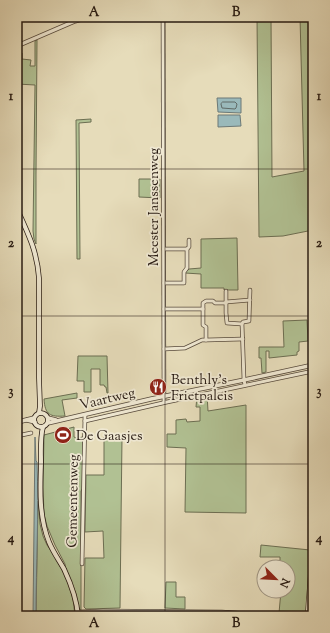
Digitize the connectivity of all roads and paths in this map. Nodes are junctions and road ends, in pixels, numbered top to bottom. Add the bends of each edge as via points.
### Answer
1 (88, 17) edge
2 (163, 17) edge
3 (17, 46) edge
4 (17, 209) edge
5 (189, 240) dead end
6 (164, 249) junction
7 (187, 249) junction
8 (164, 283) junction
9 (250, 290) dead end
10 (226, 291) dead end
11 (250, 300) junction
12 (226, 302) junction
13 (203, 308) junction
14 (164, 309) junction
15 (242, 324) junction
16 (243, 339) junction
17 (206, 340) junction
18 (164, 349) junction
19 (313, 365) edge
20 (313, 371) edge
21 (244, 380) junction
22 (245, 385) junction
23 (164, 396) junction
24 (164, 402) junction
25 (41, 413) junction
26 (85, 415) junction
27 (34, 420) junction
28 (48, 421) junction
29 (85, 421) junction
30 (17, 424) edge
31 (41, 427) junction
32 (31, 433) dead end
33 (17, 436) edge
34 (313, 543) edge
35 (82, 564) dead end
36 (78, 613) edge
37 (82, 616) edge
38 (279, 616) edge
39 (308, 616) edge

1 - 3 street
2 - 6 street, Meester Janssenweg
4 - 25 main road via 33,246 40,278
5 - 7 street
6 - 7 street
6 - 8 street, Meester Janssenweg
7 - 8 street via 184,283
8 - 14 street, Meester Janssenweg
9 - 11 street
10 - 12 street
11 - 12 street
11 - 15 street via 249,320
12 - 13 street via 206,301
12 - 15 street via 227,323
13 - 14 street
13 - 17 street
14 - 18 street, Meester Janssenweg
15 - 16 street
16 - 17 street
16 - 21 street
17 - 18 street via 183,349
18 - 23 street, Meester Janssenweg
19 - 21 street, Vaartweg
20 - 22 street, Vaartweg
21 - 22 street
21 - 23 street, Vaartweg
22 - 24 street, Vaartweg
23 - 24 street
23 - 26 street, Vaartweg
24 - 29 street, Vaartweg
25 - 27 main road via 36,415
25 - 28 main road via 46,415
26 - 28 street, Vaartweg
26 - 29 street, Gemeentenweg
27 - 30 street
27 - 31 main road
28 - 31 main road
29 - 35 street, Gemeentenweg
31 - 36 main road, Gemeentenweg via 42,518 50,543 69,580
32 - 33 street
34 - 39 street
36 - 37 street, Gemeentenweg
36 - 38 street via 222,612

